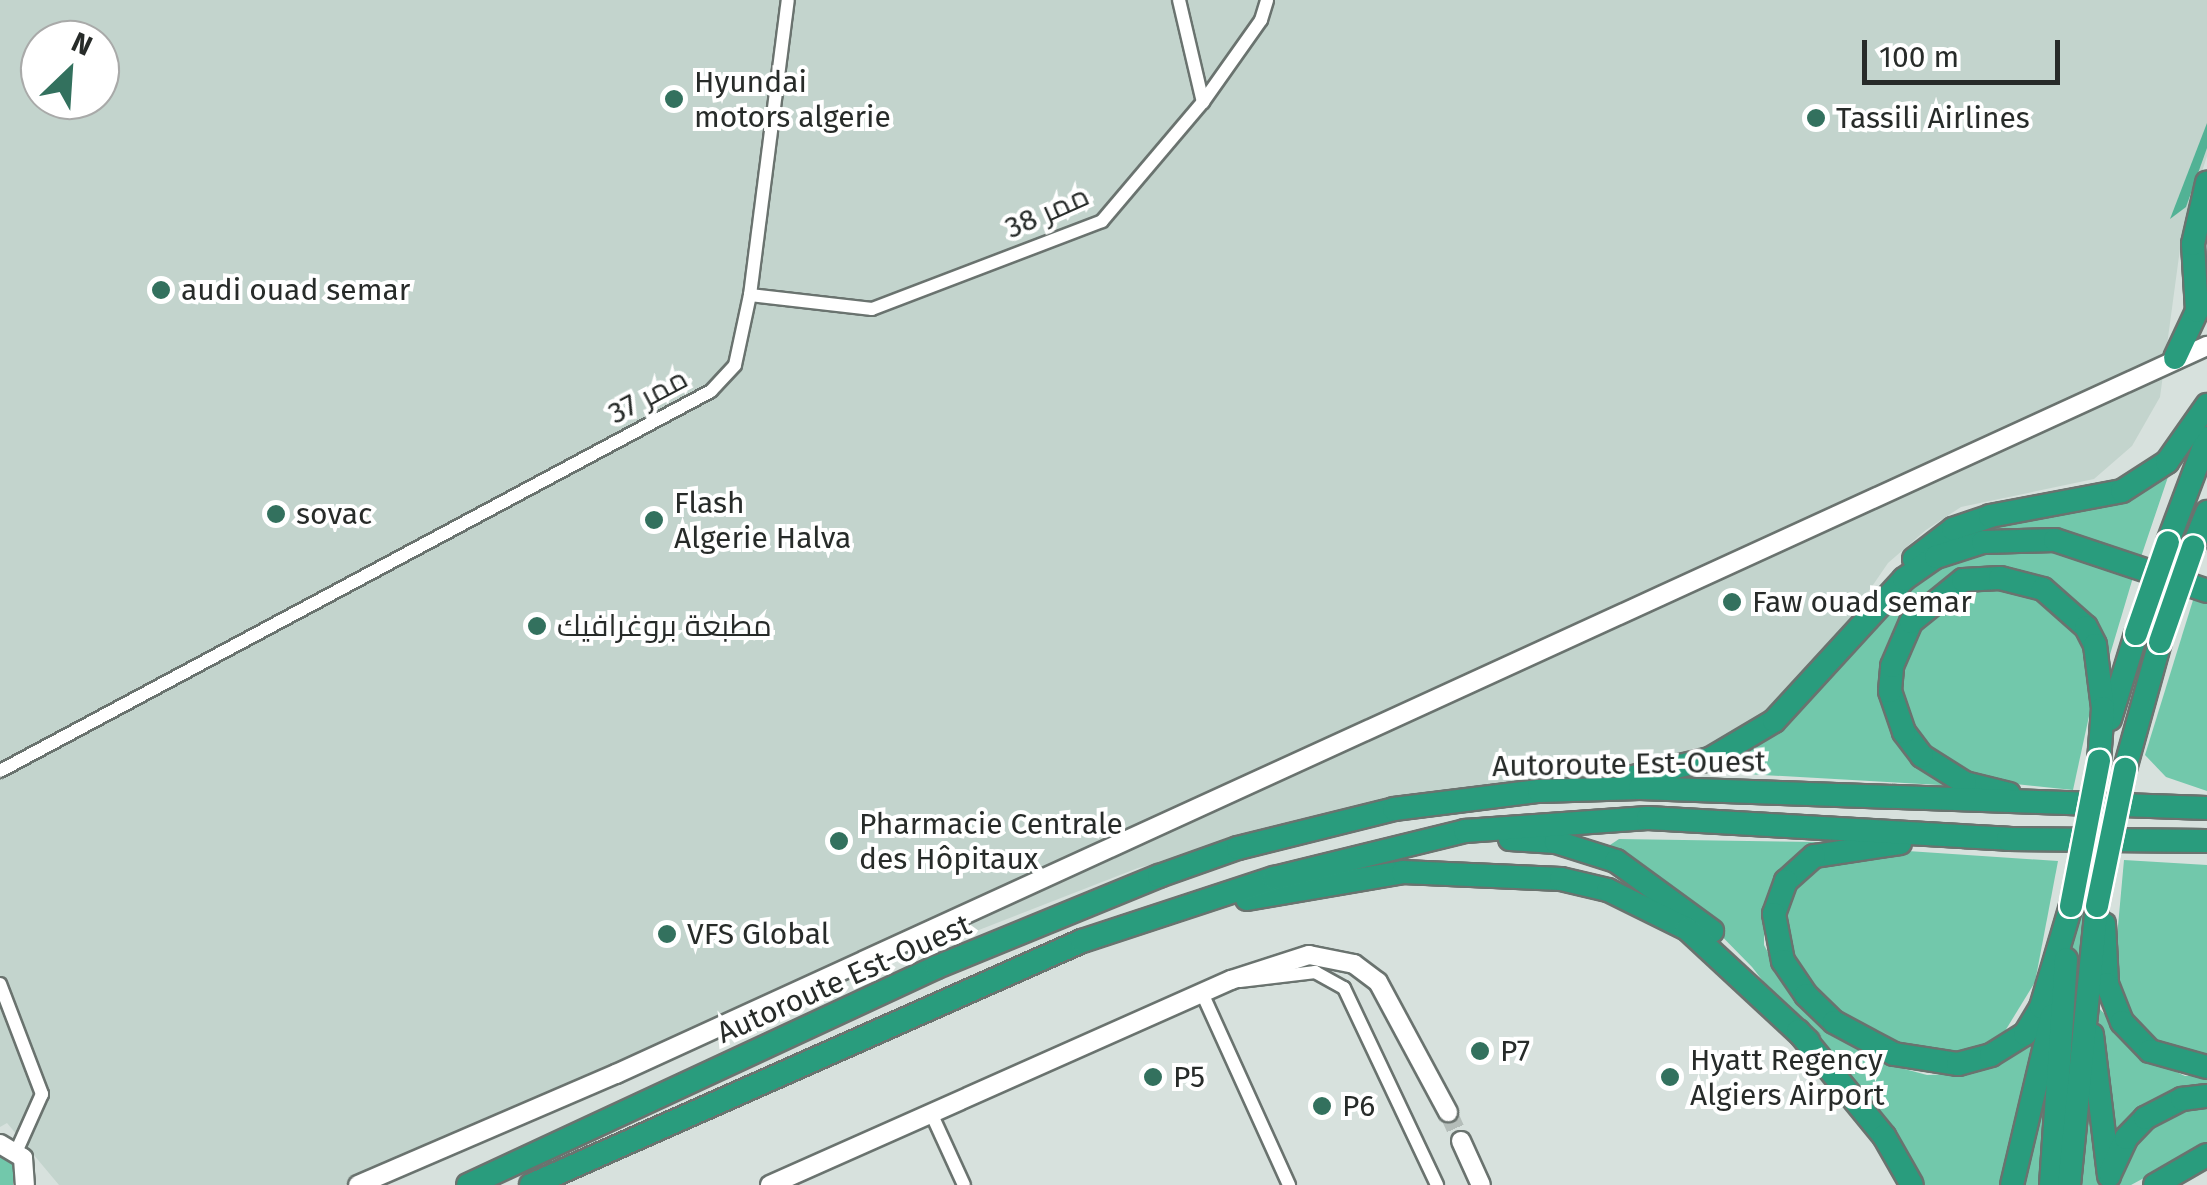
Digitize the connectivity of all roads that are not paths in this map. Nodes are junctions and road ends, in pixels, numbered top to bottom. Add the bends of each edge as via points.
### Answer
1 (788, 0) edge
2 (1179, 0) edge
3 (1267, 0) edge
4 (1203, 102) junction
5 (2207, 183) edge
6 (750, 295) junction
7 (2202, 320) edge
8 (2207, 346) edge
9 (2175, 358) junction
10 (2207, 406) edge
11 (2207, 438) edge
12 (2207, 512) edge
13 (2207, 591) edge
14 (1868, 613) junction
15 (2099, 761) junction
16 (0, 771) edge
17 (1539, 791) junction
18 (2066, 808) junction
19 (2207, 808) edge
20 (2008, 838) junction
21 (2207, 841) edge
22 (2160, 844) junction
23 (1378, 854) junction
24 (2207, 858) edge
25 (2071, 906) junction
26 (2097, 906) junction
27 (1174, 910) junction
28 (2065, 964) junction
29 (1231, 980) junction
30 (0, 984) edge
31 (2086, 984) junction
32 (1202, 993) junction
33 (1808, 1042) junction
34 (2207, 1067) edge
35 (2207, 1096) edge
36 (1448, 1112) tunnel mouth
37 (931, 1113) junction
38 (1866, 1115) junction
39 (1461, 1141) tunnel mouth
40 (2207, 1155) edge
41 (17, 1162) edge
42 (45, 1185) edge
43 (358, 1185) edge
44 (468, 1185) edge
45 (531, 1185) edge
46 (770, 1185) edge
47 (964, 1185) edge
48 (1289, 1185) edge
49 (1437, 1185) edge
50 (1481, 1185) edge
51 (1896, 1185) edge
52 (1912, 1185) edge
53 (2012, 1185) edge
54 (2051, 1185) edge
55 (2070, 1185) edge
56 (2155, 1185) edge

1 - 6 street, ممر 37
2 - 4 street
3 - 4 street, ممر 38 via 1261,20
4 - 6 street, ممر 38 via 1102,221 872,309
5 - 7 highway via 2193,244
6 - 16 street, ممر 37 via 735,366 711,391
7 - 9 highway
8 - 9 main road
9 - 43 main road via 684,1043
10 - 14 highway via 2167,462 2122,491 1953,529 1924,548
11 - 15 highway, bridge via 2136,634
12 - 26 highway, bridge via 2160,642
13 - 14 highway via 2122,558 2023,537 1936,557
14 - 17 highway via 1774,721 1710,758
15 - 18 highway via 2103,708 2095,645 2062,600 2022,581 1963,580 1911,622 1892,666 1890,691 1912,745 1965,783
15 - 25 highway, bridge
17 - 18 highway, Autoroute Est-Ouest via 1785,790
17 - 44 highway, Autoroute Est-Ouest via 1394,809 1238,848 1159,876 937,967
18 - 19 highway, Autoroute Est-Ouest
20 - 22 highway, Autoroute Est-Ouest
20 - 23 highway, Autoroute Est-Ouest via 1648,818 1506,825
20 - 25 highway via 1874,844 1814,856 1794,872 1776,903 1774,933 1783,961 1806,995 1854,1035 1914,1061 1969,1062 2032,1027
21 - 22 highway, Autoroute Est-Ouest
22 - 24 highway
23 - 27 highway, Autoroute Est-Ouest
23 - 33 highway via 1534,840 1616,861 1708,927
25 - 28 highway
26 - 31 highway
26 - 34 highway via 2107,984 2122,1022 2150,1051
27 - 33 highway via 1388,874 1573,881 1672,918
27 - 45 highway, Autoroute Est-Ouest via 1082,941
28 - 53 highway
28 - 54 highway
29 - 32 main road
29 - 36 main road via 1310,955 1354,964 1388,994
29 - 49 street via 1315,972 1344,988
30 - 41 street via 42,1094
31 - 35 highway via 2109,1176 2118,1150 2145,1118 2168,1104
31 - 55 highway
32 - 37 main road
32 - 48 street
33 - 38 highway
37 - 46 main road
37 - 47 street
38 - 51 highway
38 - 52 highway
39 - 50 main road
40 - 56 highway
41 - 42 main road

